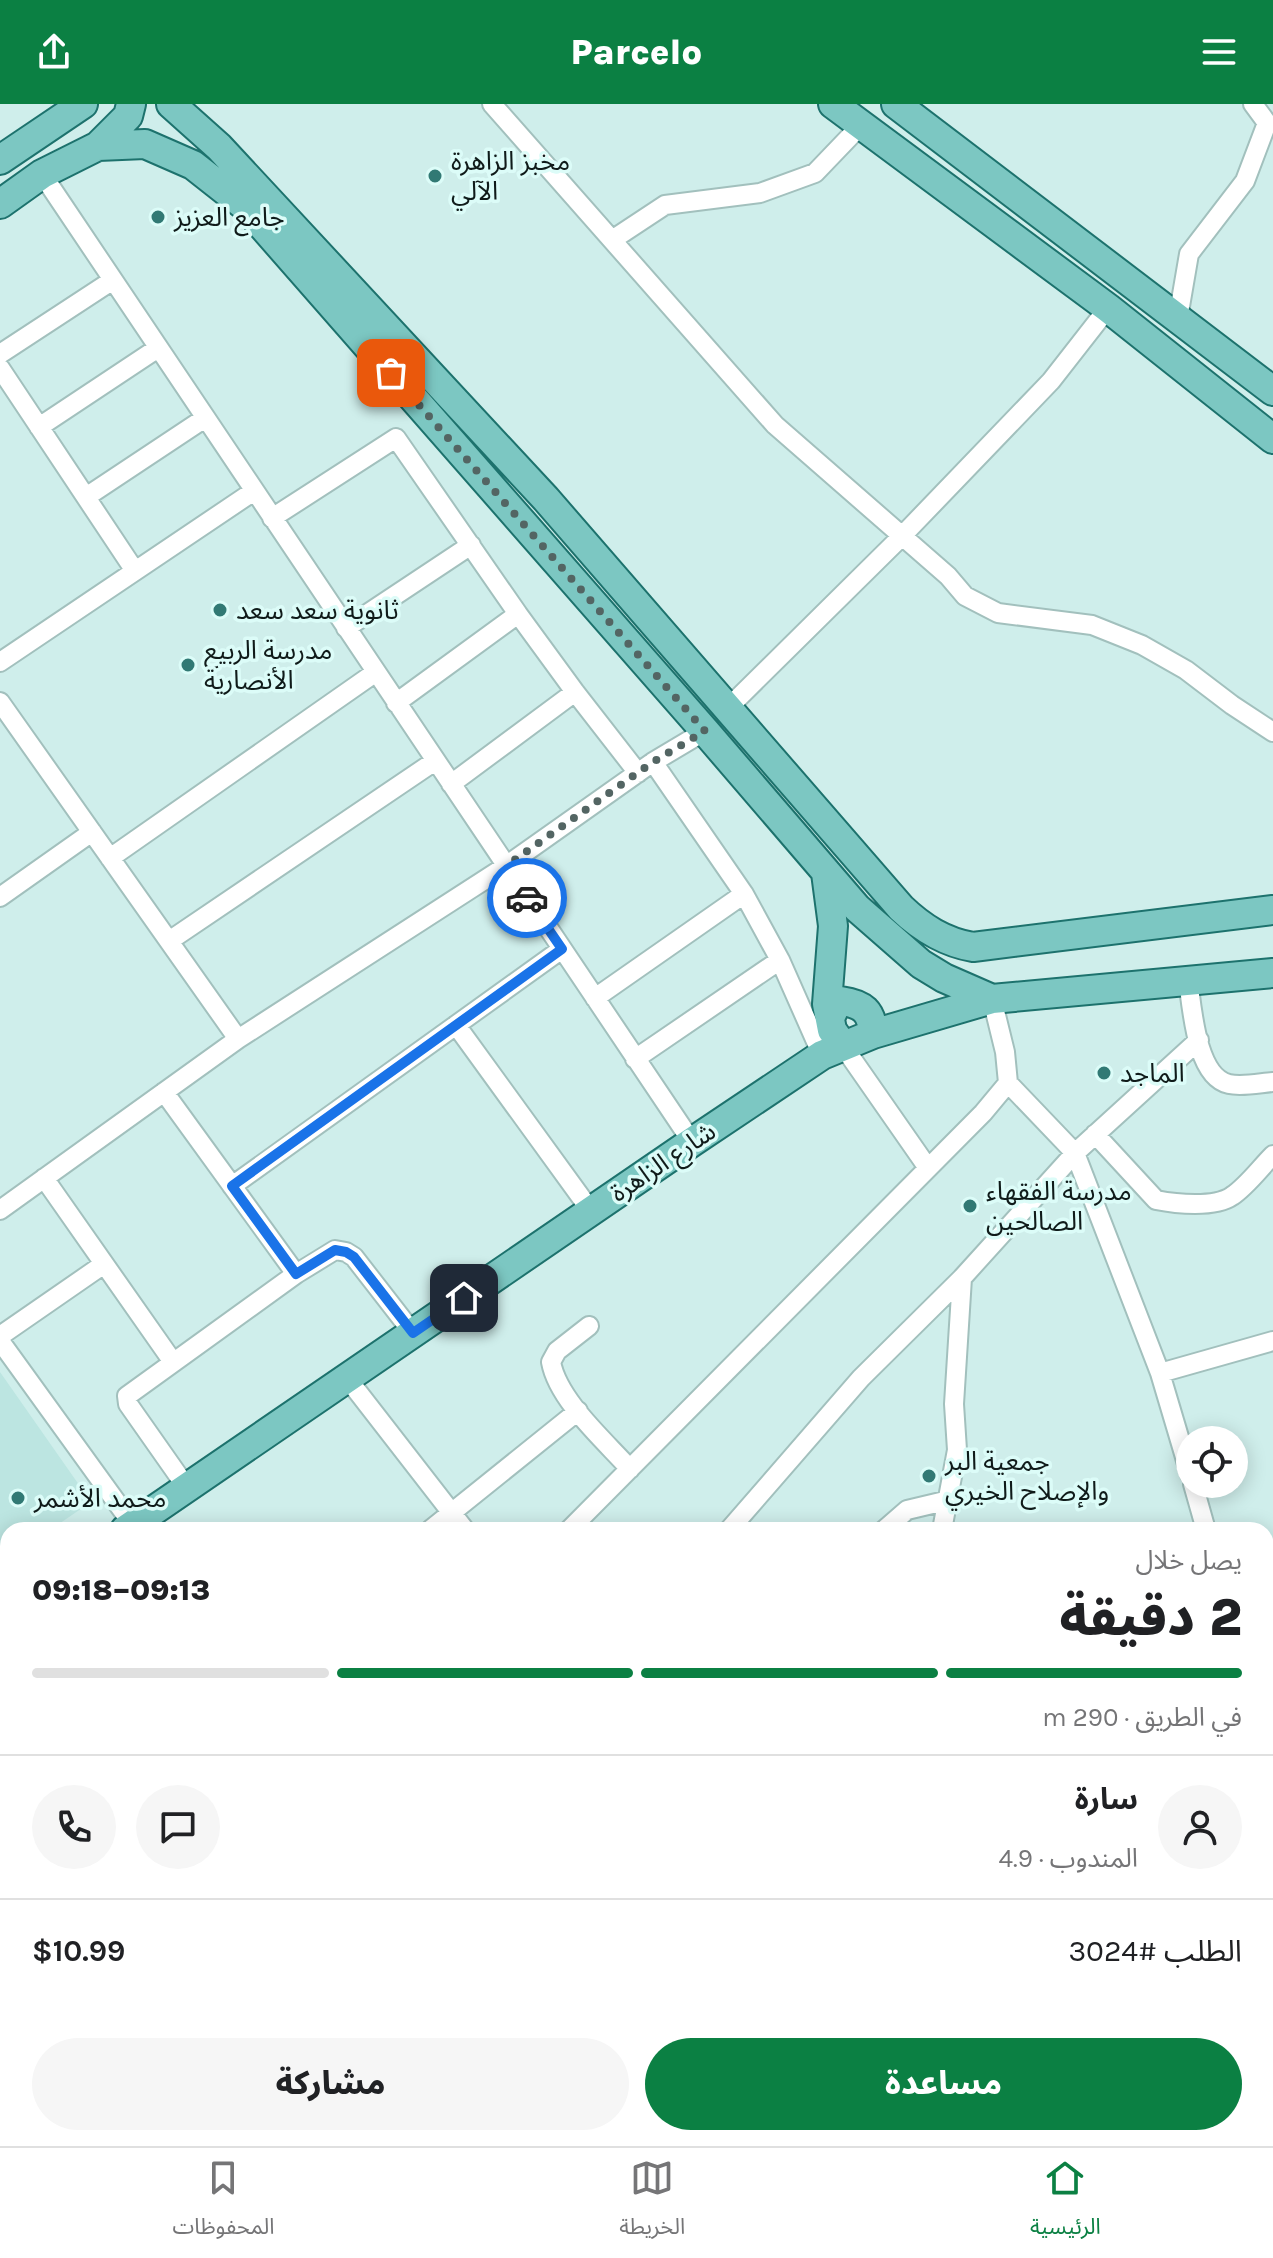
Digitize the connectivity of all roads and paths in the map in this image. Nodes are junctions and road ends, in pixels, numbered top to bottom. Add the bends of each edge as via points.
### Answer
1 (83, 104) edge
2 (131, 104) edge
3 (171, 104) edge
4 (492, 104) edge
5 (833, 104) edge
6 (896, 104) edge
7 (1253, 104) edge
8 (861, 125) junction
9 (98, 146) junction
10 (0, 160) edge
11 (42, 174) junction
12 (0, 204) edge
13 (612, 240) junction
14 (113, 280) junction
15 (1108, 308) junction
16 (1178, 318) junction
17 (158, 348) junction
18 (0, 354) edge
19 (1, 372) edge
20 (1273, 391) edge
21 (205, 418) junction
22 (39, 427) junction
23 (1273, 439) edge
24 (254, 491) junction
25 (86, 497) junction
26 (272, 518) junction
27 (902, 536) junction
28 (471, 545) junction
29 (135, 571) junction
30 (518, 614) junction
31 (346, 628) junction
32 (0, 662) edge
33 (376, 672) junction
34 (575, 692) junction
35 (0, 702) edge
36 (396, 703) junction
37 (728, 708) junction
38 (6, 722) edge
39 (705, 731) junction
40 (1273, 732) edge
41 (435, 761) junction
42 (645, 768) junction
43 (451, 784) junction
44 (92, 832) junction
45 (110, 858) junction
46 (506, 866) junction
47 (826, 873) junction
48 (744, 894) junction
49 (0, 897) edge
50 (1273, 910) edge
51 (169, 941) junction
52 (562, 949) junction
53 (780, 960) junction
54 (1273, 973) edge
55 (1188, 980) junction
56 (595, 998) junction
57 (992, 999) junction
58 (830, 1018) junction
59 (456, 1025) junction
60 (873, 1034) junction
61 (238, 1039) junction
62 (1199, 1040) junction
63 (832, 1050) junction
64 (635, 1059) junction
65 (1273, 1082) edge
66 (1008, 1083) junction
67 (164, 1092) junction
68 (1095, 1134) junction
69 (692, 1142) junction
70 (1075, 1153) junction
71 (1273, 1155) edge
72 (928, 1168) junction
73 (44, 1178) junction
74 (232, 1186) junction
75 (0, 1210) edge
76 (591, 1211) junction
77 (104, 1264) junction
78 (296, 1274) junction
79 (962, 1278) junction
80 (589, 1326) dead end
81 (413, 1333) junction
82 (0, 1338) edge
83 (1273, 1341) edge
84 (173, 1362) junction
85 (1160, 1373) junction
86 (347, 1378) junction
87 (578, 1411) junction
88 (1176, 1427) edge
89 (630, 1469) junction
90 (187, 1488) junction
91 (1197, 1498) edge
92 (949, 1500) junction
93 (451, 1513) junction
94 (125, 1522) edge
95 (138, 1522) edge
96 (440, 1522) edge
97 (458, 1522) edge
98 (577, 1522) edge
99 (736, 1522) edge
100 (893, 1522) edge
101 (944, 1522) edge
102 (1204, 1522) edge

1 - 10 main road
2 - 9 main road via 128,116
3 - 37 main road via 219,147 546,499
4 - 13 street
5 - 8 main road
6 - 16 main road
7 - 16 street via 1267,123 1245,181 1189,254
8 - 13 street via 815,173 760,193 665,205
8 - 15 main road
9 - 11 main road
9 - 39 main road via 145,144 169,153 245,206
11 - 12 main road
11 - 14 street
13 - 27 street via 775,425
14 - 17 street
14 - 18 street
15 - 23 main road
15 - 27 street via 1051,381
16 - 20 main road
17 - 21 street
17 - 22 street
19 - 22 street
21 - 24 street
21 - 25 street
22 - 25 street
24 - 26 street
24 - 29 street
25 - 29 street
26 - 28 street via 396,438
26 - 31 street
27 - 37 street
27 - 40 street via 965,596 998,613 1092,625 1142,645
28 - 30 street
28 - 31 street
29 - 32 street
30 - 34 street
30 - 36 street
31 - 33 street
33 - 36 street
33 - 45 street
34 - 42 street
34 - 43 street
35 - 38 street
36 - 41 street
37 - 50 main road via 901,908 928,930 958,944 996,945
38 - 44 street
39 - 42 street
39 - 47 main road
41 - 43 street
41 - 51 street
42 - 46 street
42 - 48 street
43 - 46 street
44 - 45 street
44 - 49 street
45 - 51 street
46 - 52 street
46 - 61 street
47 - 57 main road via 874,925 921,964
47 - 58 main road via 833,926
48 - 53 street
48 - 56 street
51 - 61 street
52 - 56 street
52 - 59 street
53 - 63 street
53 - 64 street
54 - 55 main road, شارع الزاهرة
55 - 57 main road, شارع الزاهرة
55 - 62 street
56 - 64 street
57 - 60 main road, شارع الزاهرة
57 - 66 street
58 - 60 main road via 841,1001 856,1003 871,1019
58 - 63 main road
59 - 74 street
59 - 76 street
60 - 63 main road, شارع الزاهرة
61 - 67 street
62 - 65 street via 1207,1068 1220,1080 1230,1085
62 - 68 street
63 - 69 main road, شارع الزاهرة
63 - 72 street
64 - 69 street
66 - 70 street
66 - 72 street
67 - 73 street
67 - 74 street
68 - 70 street
68 - 71 street via 1156,1200 1170,1203 1215,1204 1231,1197
69 - 76 main road, شارع الزاهرة
70 - 79 street
70 - 85 street
72 - 89 street
73 - 75 street
73 - 77 street
74 - 78 street
76 - 81 main road, شارع الزاهرة
77 - 82 street
77 - 84 street
78 - 81 street via 335,1250 346,1252
78 - 84 street
79 - 92 street via 954,1404 957,1450
79 - 99 street via 861,1378
80 - 87 street via 551,1362 553,1376
81 - 86 main road, شارع الزاهرة
82 - 94 street
83 - 85 street
84 - 90 street via 127,1396
85 - 88 street
86 - 90 main road, شارع الزاهرة
86 - 93 street
87 - 89 street
87 - 93 street
89 - 98 street
90 - 95 main road, شارع الزاهرة
91 - 102 street
92 - 100 street via 907,1510
92 - 101 street
93 - 96 street
93 - 97 street

